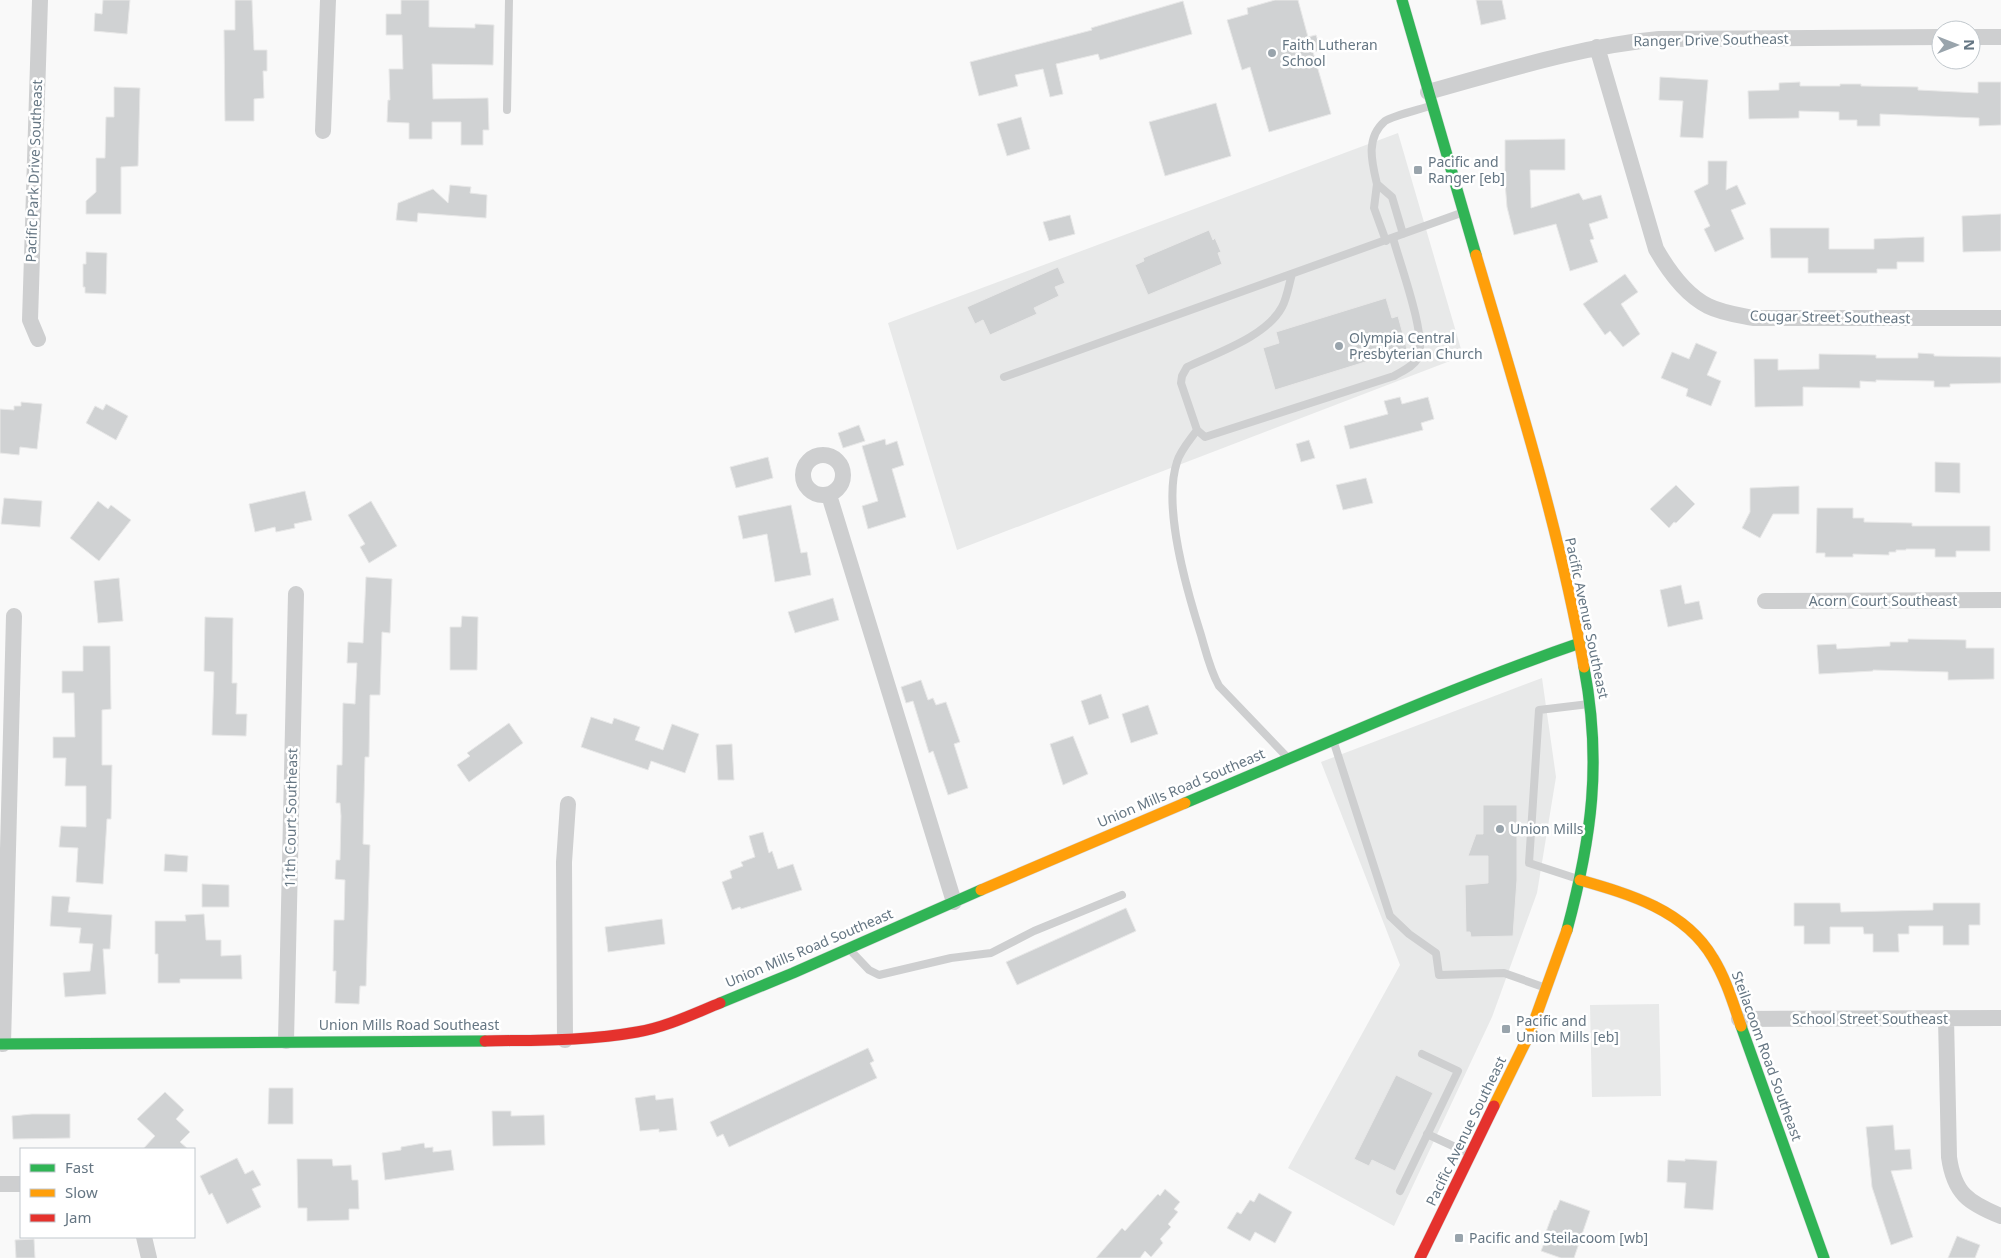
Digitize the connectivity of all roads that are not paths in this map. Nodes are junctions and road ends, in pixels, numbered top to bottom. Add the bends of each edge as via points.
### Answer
1 (40, 0) edge
2 (328, 0) edge
3 (509, 0) edge
4 (1402, 0) edge
5 (1931, 37) edge
6 (1981, 37) edge
7 (2001, 37) edge
8 (1597, 47) junction
9 (1430, 98) junction
10 (507, 110) dead end
11 (322, 131) dead end
12 (1377, 184) junction
13 (1463, 213) junction
14 (1403, 234) junction
15 (1389, 239) junction
16 (1292, 274) junction
17 (2001, 318) edge
18 (38, 339) dead end
19 (1004, 377) dead end
20 (1197, 430) junction
21 (829, 495) dead end
22 (296, 594) dead end
23 (2001, 600) edge
24 (1765, 601) dead end
25 (14, 616) dead end
26 (1580, 643) junction
27 (1591, 704) junction
28 (1333, 741) junction
29 (1290, 759) junction
30 (568, 804) dead end
31 (1580, 880) junction
32 (1122, 895) dead end
33 (954, 902) junction
34 (849, 948) junction
35 (1547, 988) junction
36 (1946, 1018) junction
37 (2001, 1018) edge
38 (1739, 1019) junction
39 (565, 1040) junction
40 (286, 1041) junction
41 (2, 1044) edge
42 (1422, 1054) dead end
43 (1427, 1134) junction
44 (1471, 1155) junction
45 (0, 1184) edge
46 (20, 1184) edge
47 (1400, 1191) dead end
48 (2001, 1216) edge
49 (144, 1238) edge
50 (149, 1258) edge
51 (1420, 1258) edge
52 (1824, 1258) edge

1 - 18 street, Pacific Park Drive Southeast via 30,320
2 - 11 street
3 - 10 lane
4 - 9 street, Pacific Avenue Southeast
5 - 8 street, Ranger Drive Southeast via 1659,39
6 - 7 street
8 - 9 street, Ranger Drive Southeast
8 - 17 street, Cougar Street Southeast via 1656,250 1682,284 1707,305 1753,318
9 - 12 lane via 1386,121 1374,137 1371,152
9 - 13 street, Pacific Avenue Southeast
12 - 14 lane via 1392,197
12 - 15 lane via 1374,208
13 - 14 lane
13 - 26 street, Pacific Avenue Southeast via 1525,423
14 - 15 lane
15 - 16 lane
15 - 20 lane via 1418,326 1421,343 1418,357 1412,365 1394,376 1210,437
16 - 19 lane
16 - 20 lane via 1283,306 1267,324 1248,338 1184,372 1182,384
20 - 29 lane via 1176,462 1173,483 1177,544 1195,618 1219,686
21 - 33 street
22 - 40 street, 11th Court Southeast
23 - 24 street, Acorn Court Southeast
25 - 41 street
26 - 27 street, Pacific Avenue Southeast
26 - 28 street, Union Mills Road Southeast
27 - 31 street, Pacific Avenue Southeast via 1594,770 1591,816
27 - 31 lane via 1539,710 1529,862
28 - 29 street, Union Mills Road Southeast
28 - 35 lane via 1390,916 1436,952 1438,975 1504,973
29 - 33 street, Union Mills Road Southeast
30 - 39 street via 564,862
31 - 35 street, Pacific Avenue Southeast
31 - 38 street, Steilacoom Road Southeast via 1670,912 1689,927 1708,949 1724,978
32 - 34 lane via 991,952 878,976
33 - 34 street, Union Mills Road Southeast
34 - 39 street, Union Mills Road Southeast via 674,1022 638,1032
35 - 44 street, Pacific Avenue Southeast via 1530,1033
36 - 37 street, School Street Southeast
36 - 38 street, School Street Southeast
36 - 48 street via 1952,1174 1959,1190 1971,1202
38 - 52 street, Steilacoom Road Southeast
39 - 40 street, Union Mills Road Southeast
40 - 41 street, Union Mills Road Southeast
42 - 43 lane via 1458,1071
43 - 44 lane
43 - 47 lane
44 - 51 street, Pacific Avenue Southeast
45 - 46 street
49 - 50 street

